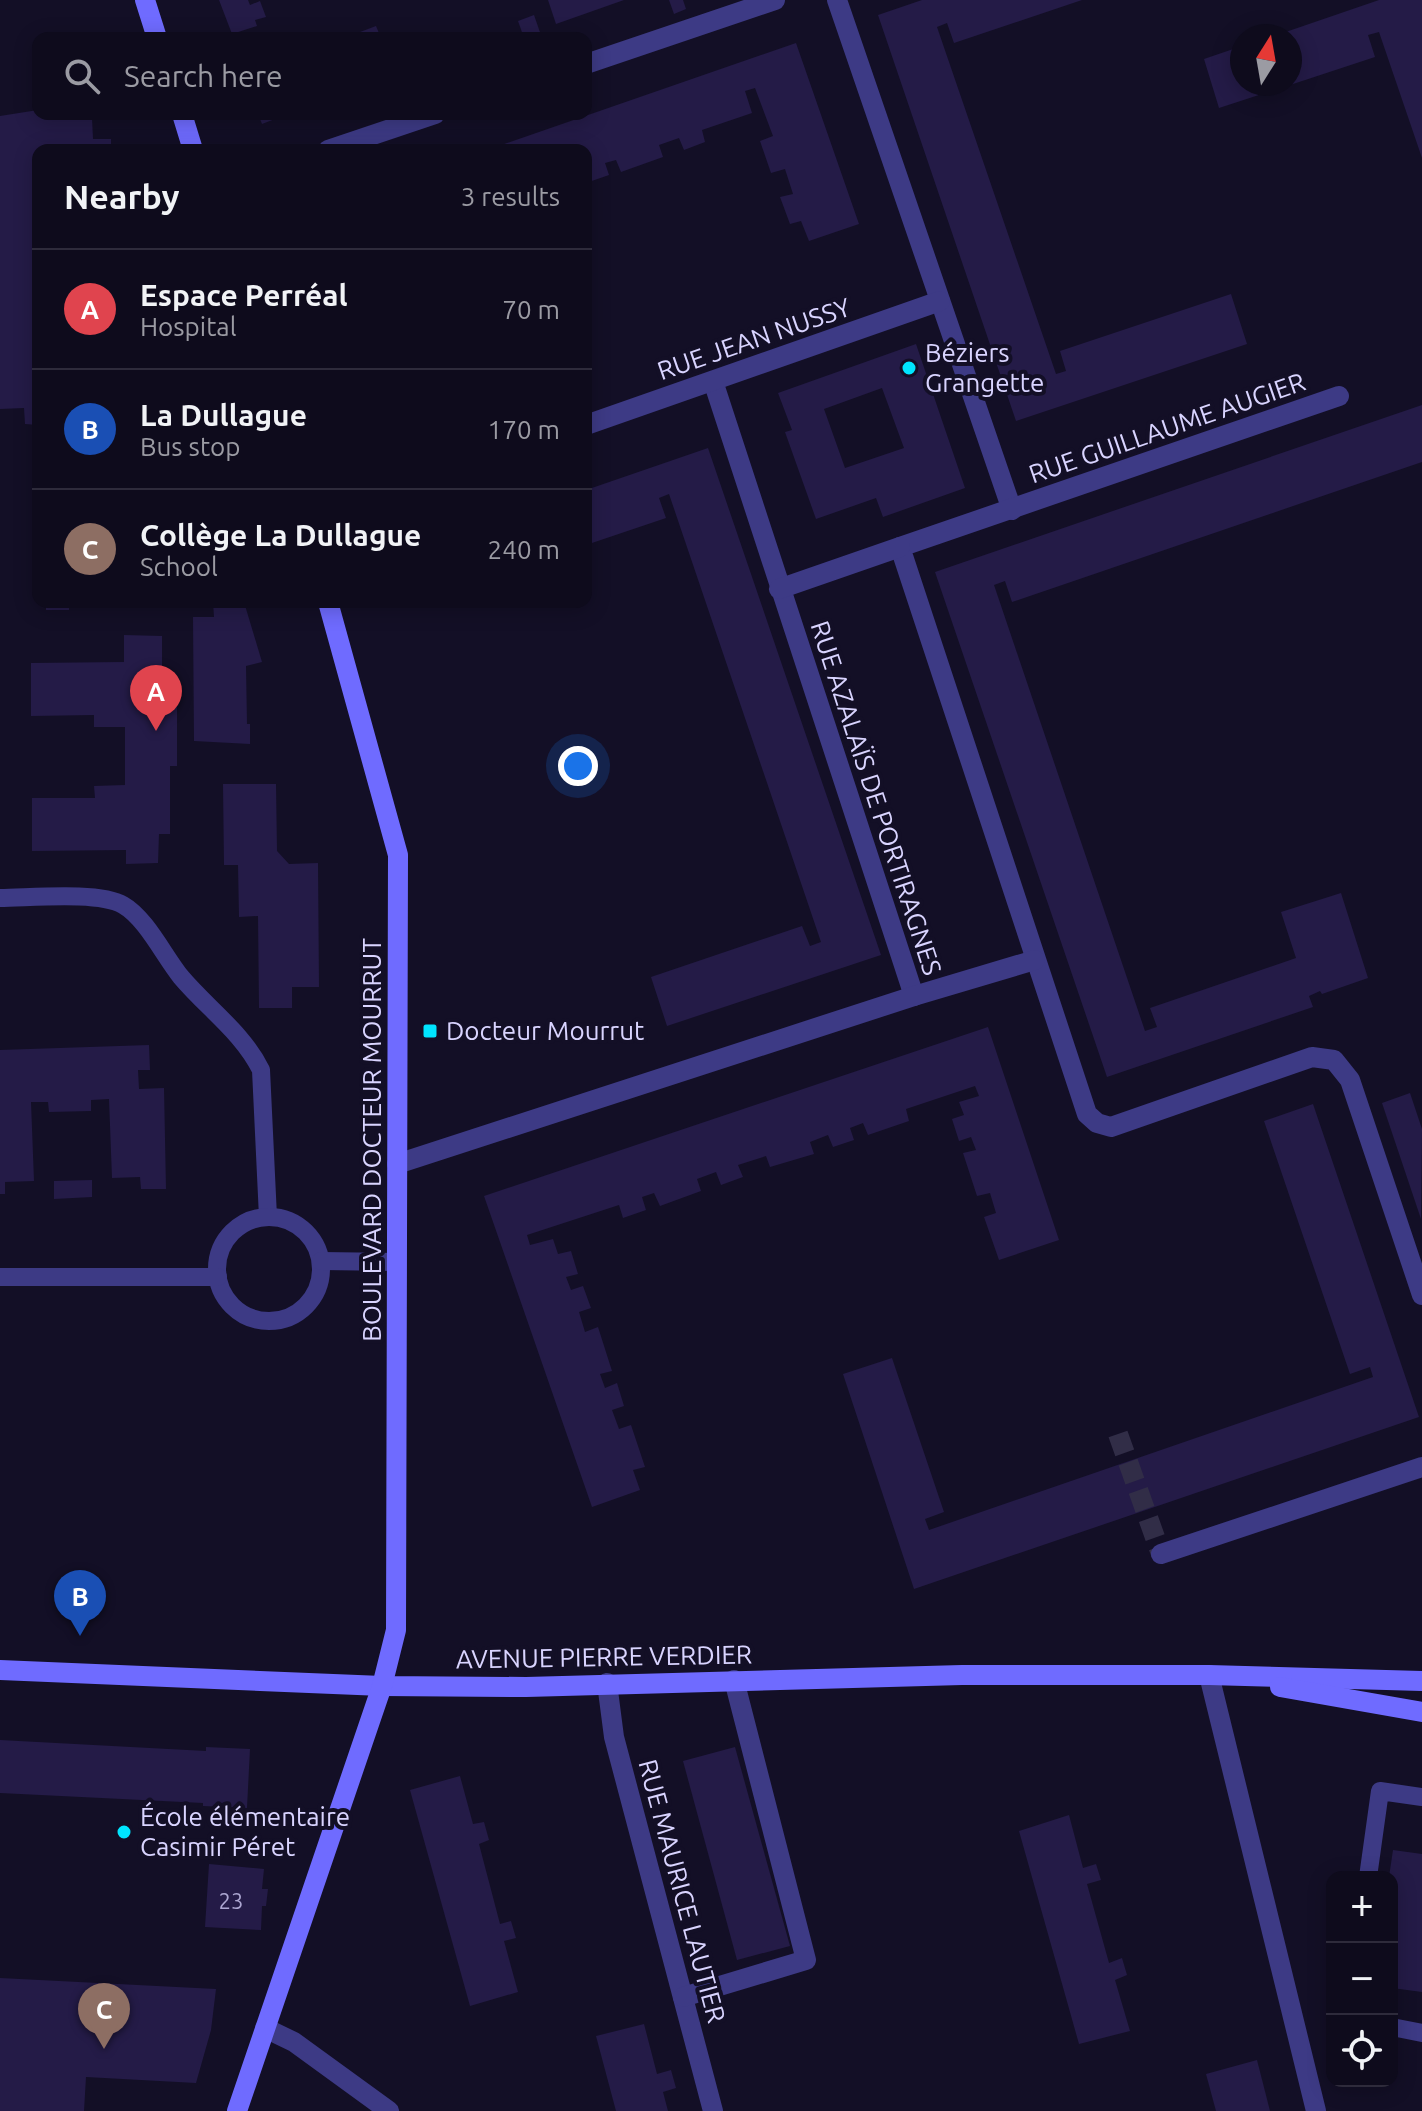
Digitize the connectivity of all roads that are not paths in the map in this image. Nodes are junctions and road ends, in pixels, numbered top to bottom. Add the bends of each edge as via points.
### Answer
1 (145, 0) edge
2 (775, 0) edge
3 (837, 0) edge
4 (155, 32) edge
5 (592, 62) edge
6 (184, 120) edge
7 (417, 120) edge
8 (191, 144) edge
9 (346, 144) edge
10 (940, 301) junction
11 (713, 381) junction
12 (1339, 396) dead end
13 (592, 423) edge
14 (1012, 510) junction
15 (900, 547) junction
16 (779, 589) junction
17 (330, 608) edge
18 (0, 898) edge
19 (1035, 960) junction
20 (914, 996) junction
21 (397, 1164) junction
22 (268, 1217) junction
23 (321, 1261) junction
24 (397, 1262) junction
25 (0, 1277) edge
26 (218, 1277) junction
27 (1422, 1295) edge
28 (1422, 1467) edge
29 (1161, 1554) dead end
30 (0, 1670) edge
31 (1209, 1675) junction
32 (734, 1680) junction
33 (1422, 1681) edge
34 (607, 1683) junction
35 (382, 1686) junction
36 (1422, 1712) edge
37 (1422, 1797) edge
38 (1369, 1871) edge
39 (683, 1997) junction
40 (265, 2028) junction
41 (1398, 2028) edge
42 (1422, 2033) edge
43 (237, 2111) edge
44 (389, 2111) edge
45 (713, 2111) edge
46 (1316, 2111) edge

1 - 4 main road
2 - 5 street
3 - 10 street
6 - 8 main road
7 - 9 street
10 - 11 street, RUE JEAN NUSSY
10 - 14 street
11 - 13 street, RUE JEAN NUSSY
11 - 16 street, RUE AZALAÏS DE PORTIRAGNES
12 - 14 street, RUE GUILLAUME AUGIER
14 - 15 street
15 - 16 street
15 - 19 street
16 - 20 street, RUE AZALAÏS DE PORTIRAGNES
17 - 21 main road, BOULEVARD DOCTEUR MOURRUT via 398,855
18 - 22 lane via 102,898 124,905 181,978 244,1042 261,1070
19 - 20 street, RUE AZALAÏS DE PORTIRAGNES
19 - 27 street via 1087,1114 1097,1123 1111,1127 1312,1057 1334,1060 1350,1080
20 - 21 street
21 - 24 main road, BOULEVARD DOCTEUR MOURRUT
22 - 23 lane via 299,1225
22 - 26 lane via 251,1219 226,1239 218,1254
23 - 24 lane
23 - 26 lane via 313,1299 287,1319 271,1322 239,1313 227,1301
24 - 35 main road, BOULEVARD DOCTEUR MOURRUT via 396,1630
25 - 26 lane
28 - 29 street
30 - 35 main road, AVENUE PIERRE VERDIER
31 - 32 main road, AVENUE PIERRE VERDIER
31 - 33 main road, AVENUE PIERRE VERDIER
31 - 36 main road, AVENUE PIERRE VERDIER
31 - 46 street
32 - 34 main road, AVENUE PIERRE VERDIER
32 - 39 street via 806,1960
34 - 35 main road, AVENUE PIERRE VERDIER
34 - 39 street, RUE MAURICE LAUTIER via 614,1737
35 - 40 main road, BOULEVARD DOCTEUR MOURRUT
37 - 38 lane via 1380,1791
39 - 45 street, RUE MAURICE LAUTIER
40 - 43 main road, BOULEVARD DOCTEUR MOURRUT
40 - 44 street via 294,2042
41 - 42 lane

